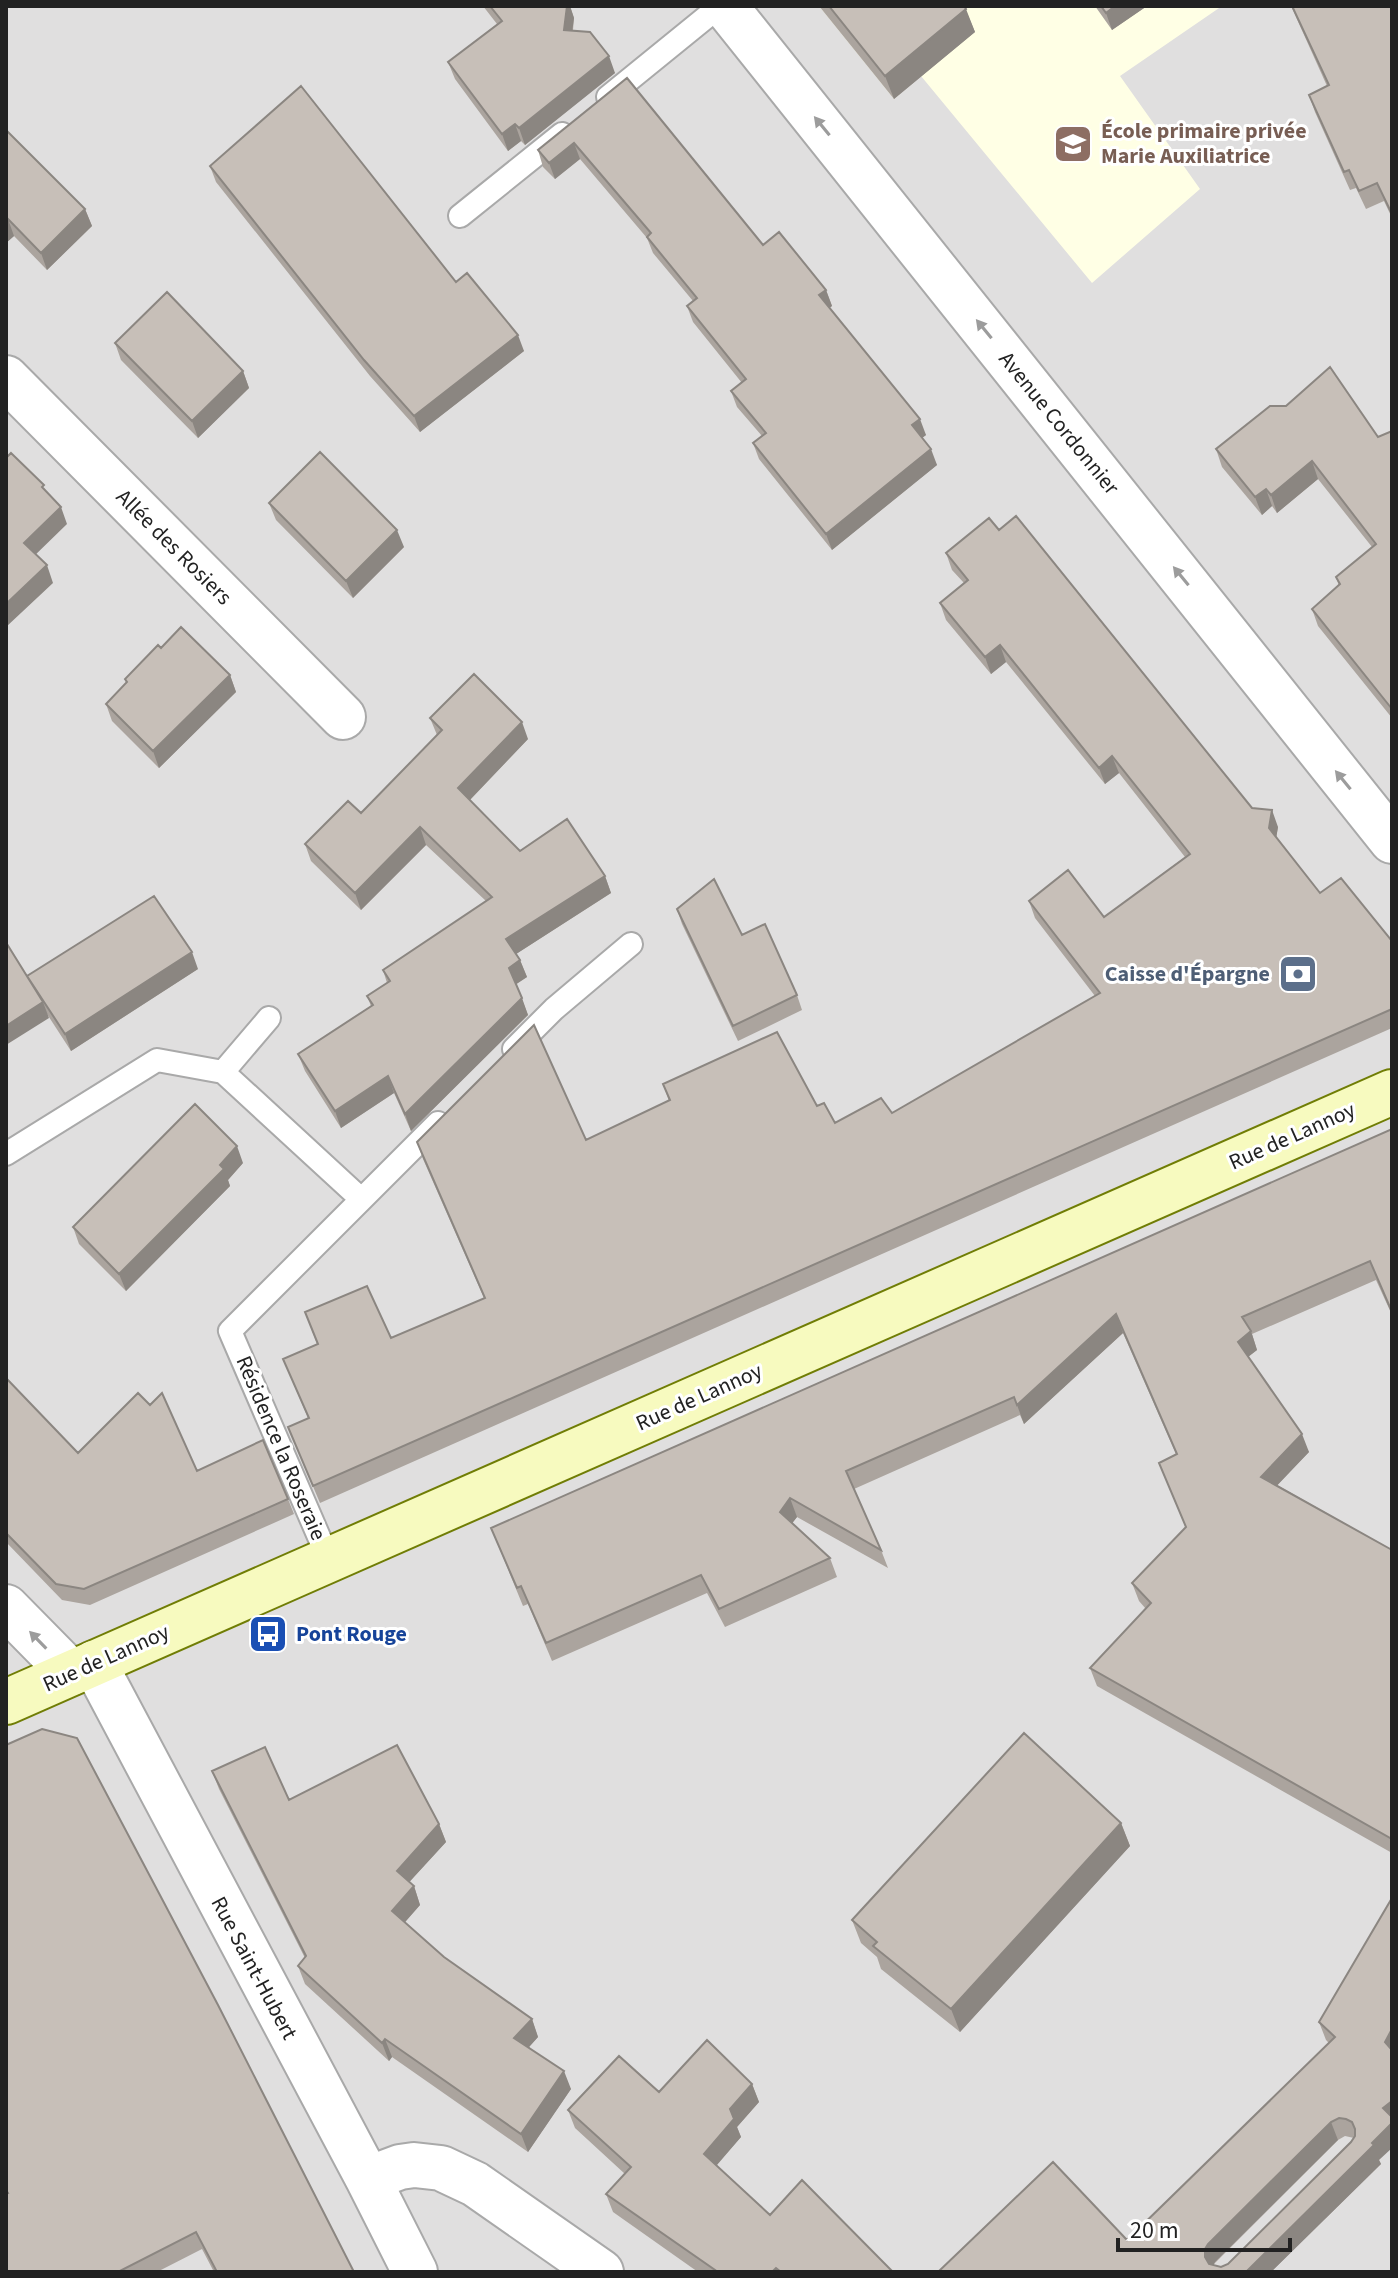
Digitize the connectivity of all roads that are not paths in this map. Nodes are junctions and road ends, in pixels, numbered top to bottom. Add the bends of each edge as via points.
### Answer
1 (723, 6) edge
2 (460, 216) dead end
3 (6, 378) edge
4 (343, 717) dead end
5 (1392, 841) edge
6 (631, 944) dead end
7 (269, 1018) dead end
8 (497, 1065) edge
9 (223, 1072) junction
10 (1392, 1092) edge
11 (452, 1109) edge
12 (6, 1154) edge
13 (361, 1199) junction
14 (329, 1560) junction
15 (6, 1607) edge
16 (82, 1668) junction
17 (6, 1702) edge
18 (368, 2179) junction
19 (415, 2272) edge
20 (601, 2272) edge

1 - 2 lane
5 -> 1 street, Avenue Cordonnier
3 - 4 street, Allée des Rosiers
6 - 8 lane
7 - 9 lane
9 - 12 lane via 157,1060
9 - 13 lane
10 - 14 main road, Rue de Lannoy
11 - 13 lane, Résidence la Roseraie
13 - 14 lane, Résidence la Roseraie via 230,1331
14 - 16 main road, Rue de Lannoy
16 -> 15 street, Rue Saint-Hubert
16 - 17 main road, Rue de Lannoy
16 - 18 street, Rue Saint-Hubert
18 - 19 street, Rue Saint-Hubert
18 - 20 street via 400,2167 441,2168 475,2184

